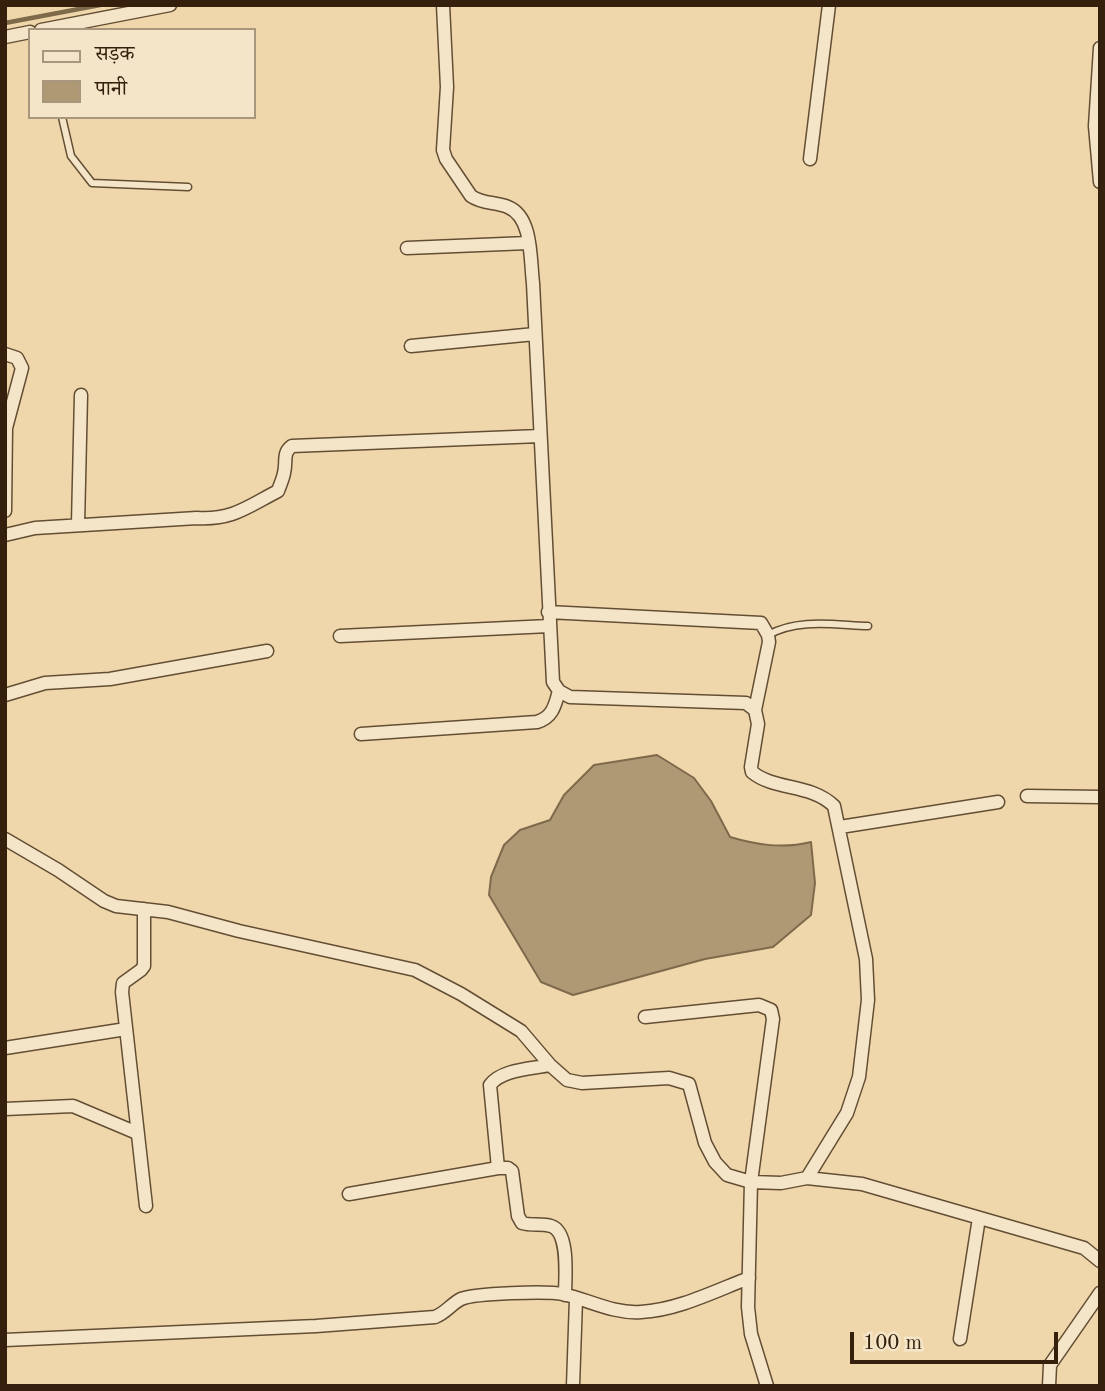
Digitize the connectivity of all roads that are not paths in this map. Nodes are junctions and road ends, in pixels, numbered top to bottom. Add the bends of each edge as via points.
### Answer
1 (170, 5) edge
2 (443, 5) edge
3 (829, 5) edge
4 (53, 28) edge
5 (28, 32) edge
6 (5, 37) edge
7 (1100, 48) edge
8 (62, 119) edge
9 (810, 159) dead end
10 (1100, 183) edge
11 (188, 187) dead end
12 (528, 243) junction
13 (407, 248) dead end
14 (535, 334) junction
15 (411, 346) dead end
16 (5, 354) edge
17 (81, 395) dead end
18 (540, 436) junction
19 (5, 511) edge
20 (78, 524) junction
21 (5, 535) edge
22 (548, 612) junction
23 (549, 626) junction
24 (868, 626) dead end
25 (768, 635) junction
26 (340, 636) dead end
27 (267, 651) dead end
28 (559, 691) junction
29 (5, 695) edge
30 (755, 710) junction
31 (361, 734) dead end
32 (1027, 796) dead end
33 (1100, 797) edge
34 (999, 803) dead end
35 (840, 827) junction
36 (5, 839) edge
37 (156, 910) junction
38 (645, 1017) dead end
39 (126, 1029) junction
40 (5, 1048) edge
41 (550, 1065) junction
42 (5, 1109) edge
43 (137, 1133) junction
44 (498, 1168) junction
45 (807, 1178) junction
46 (751, 1182) junction
47 (349, 1194) dead end
48 (146, 1206) dead end
49 (979, 1218) junction
50 (1100, 1261) edge
51 (749, 1278) junction
52 (1100, 1293) edge
53 (571, 1297) junction
54 (960, 1339) dead end
55 (5, 1340) edge
56 (573, 1386) edge
57 (767, 1386) edge
58 (1049, 1386) edge

1 - 4 street
2 - 12 street via 447,87 442,136 446,159 476,200 518,213
3 - 9 street
5 - 6 street
7 - 10 street via 1095,126
8 - 11 lane via 71,156 92,183
12 - 13 street
12 - 14 street
14 - 15 street
14 - 18 street
16 - 19 street via 17,358 22,368 6,428
17 - 20 street
18 - 20 street via 292,446 285,455 278,491 234,514 218,519
18 - 22 street
20 - 21 street
22 - 23 street
22 - 25 street via 756,622
23 - 26 street
23 - 28 street via 553,682
24 - 25 lane via 797,624
25 - 30 street
27 - 29 street via 110,679 46,683
28 - 30 street via 569,697 746,702
28 - 31 street via 553,710 537,722
30 - 35 street via 758,724 752,772 827,799
32 - 33 street
34 - 35 street
35 - 45 street via 866,959 868,1000 859,1077 847,1113
36 - 37 street via 104,901
37 - 39 street via 144,966 123,983
37 - 41 street via 415,970 521,1031
38 - 46 street via 759,1005 771,1010
39 - 40 street
39 - 43 street
41 - 44 street via 505,1074 490,1085
41 - 46 street via 566,1080 582,1083 669,1078 689,1084 715,1162 727,1175
42 - 43 street via 73,1106
43 - 48 street
44 - 47 street
44 - 53 street via 512,1171 522,1223 550,1225 561,1235
45 - 46 street
45 - 49 street via 862,1184
46 - 51 street
49 - 50 street via 1084,1248
49 - 54 street
51 - 53 street via 681,1303 639,1312
51 - 57 street via 751,1334
52 - 58 street via 1050,1365
53 - 55 street via 554,1293 463,1298 435,1317
53 - 56 street

